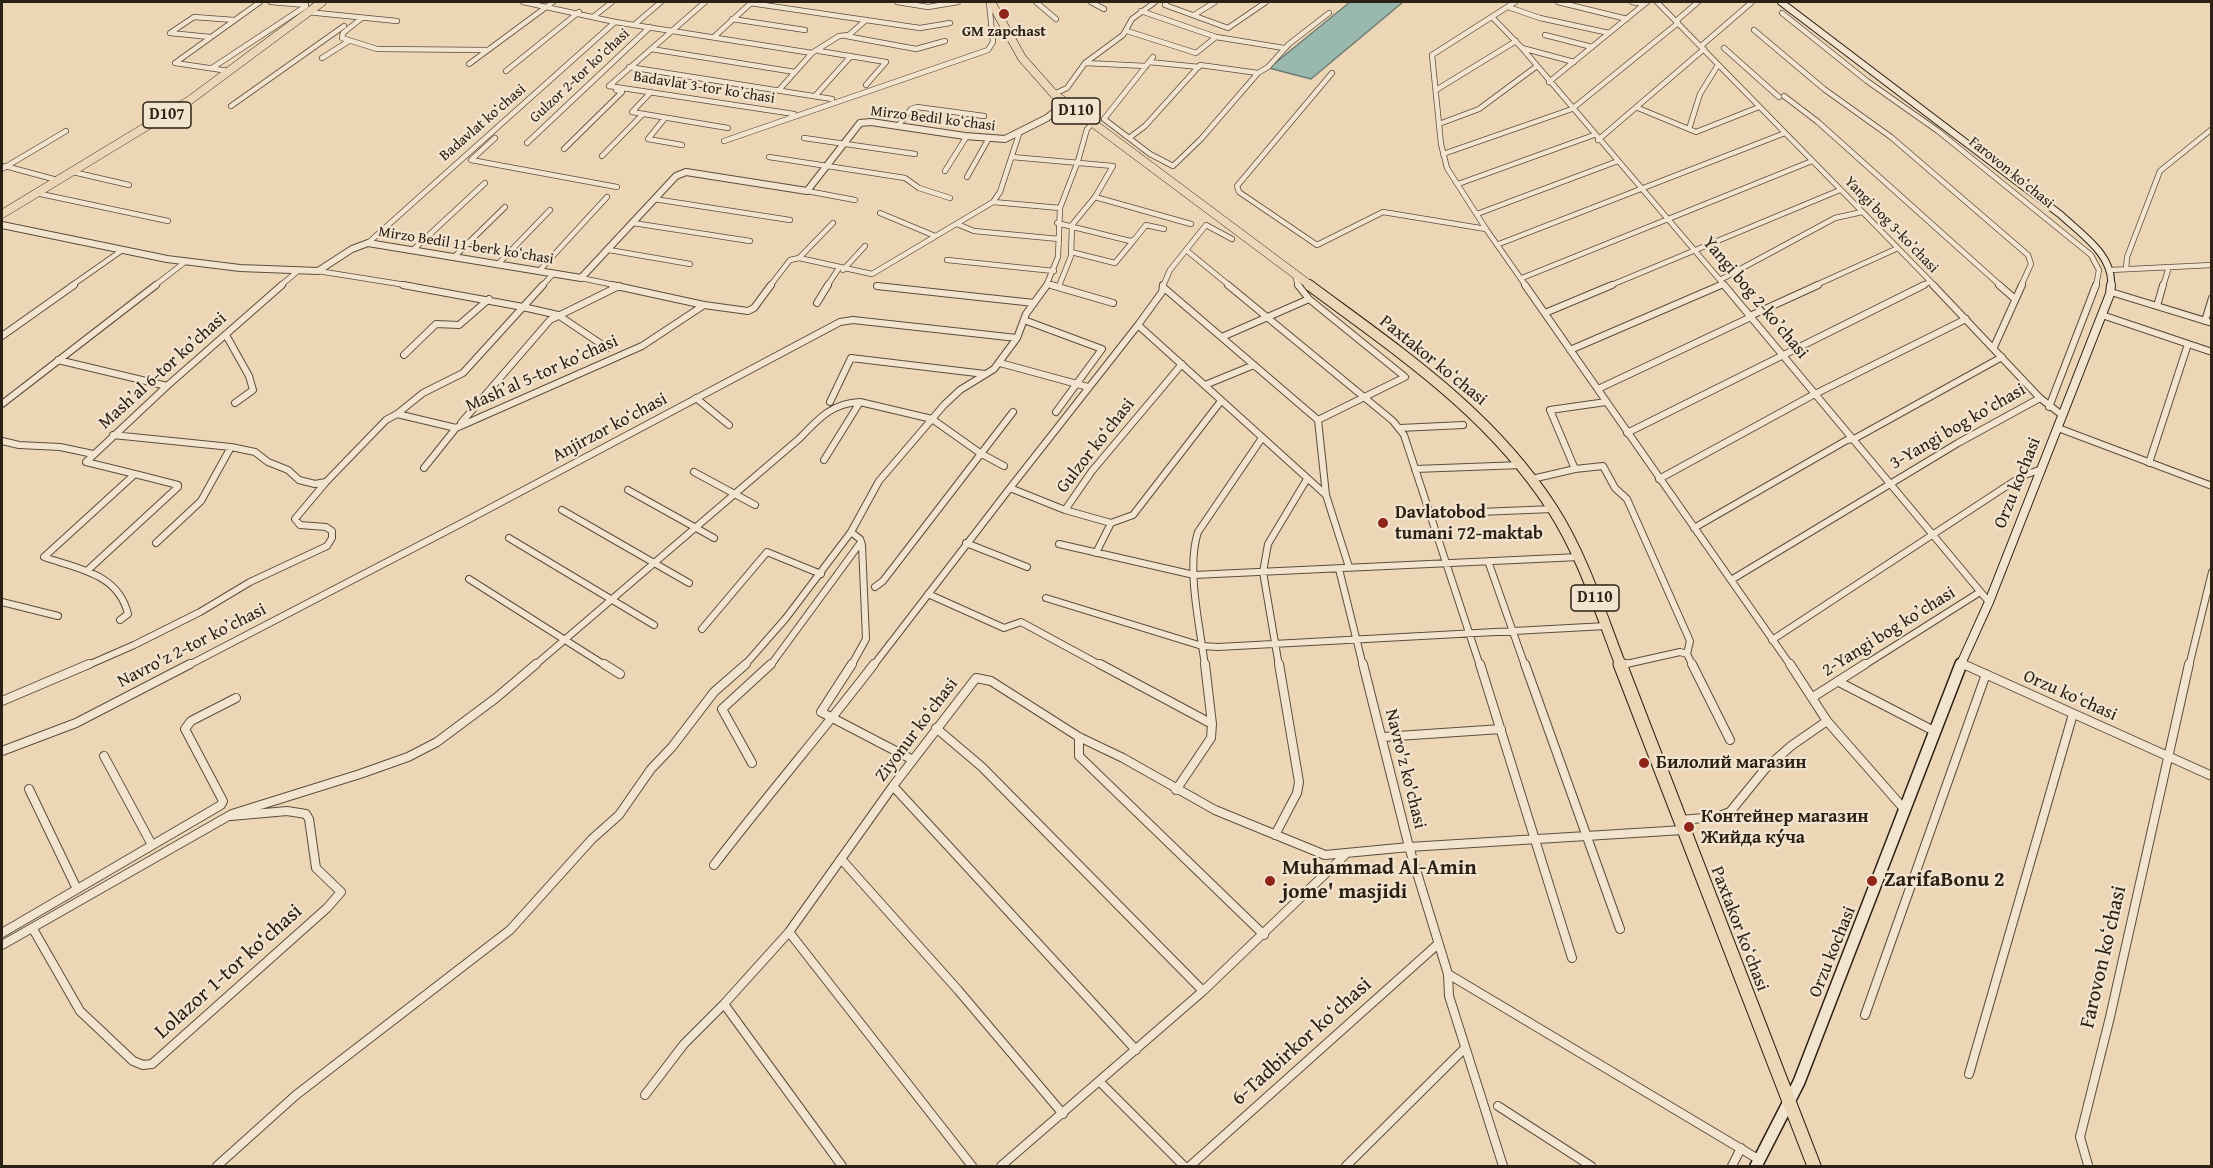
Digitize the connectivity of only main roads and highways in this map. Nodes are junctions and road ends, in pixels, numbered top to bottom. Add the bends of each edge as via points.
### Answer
1 (322, 2) edge
2 (990, 2) edge
3 (1781, 2) edge
4 (2, 214) edge
5 (1788, 1102) junction
6 (1757, 1163) edge
7 (1814, 1167) edge

1 - 4 main road, D107 via 154,123
2 - 5 main road, Paxtakor koʻchasi / D110 via 1022,58 1054,94 1443,385 1522,465 1579,556
3 - 5 main road, Orzu kochasi via 2061,215 2110,270 2111,292
5 - 6 main road, Orzu kochasi
5 - 7 main road, D110

